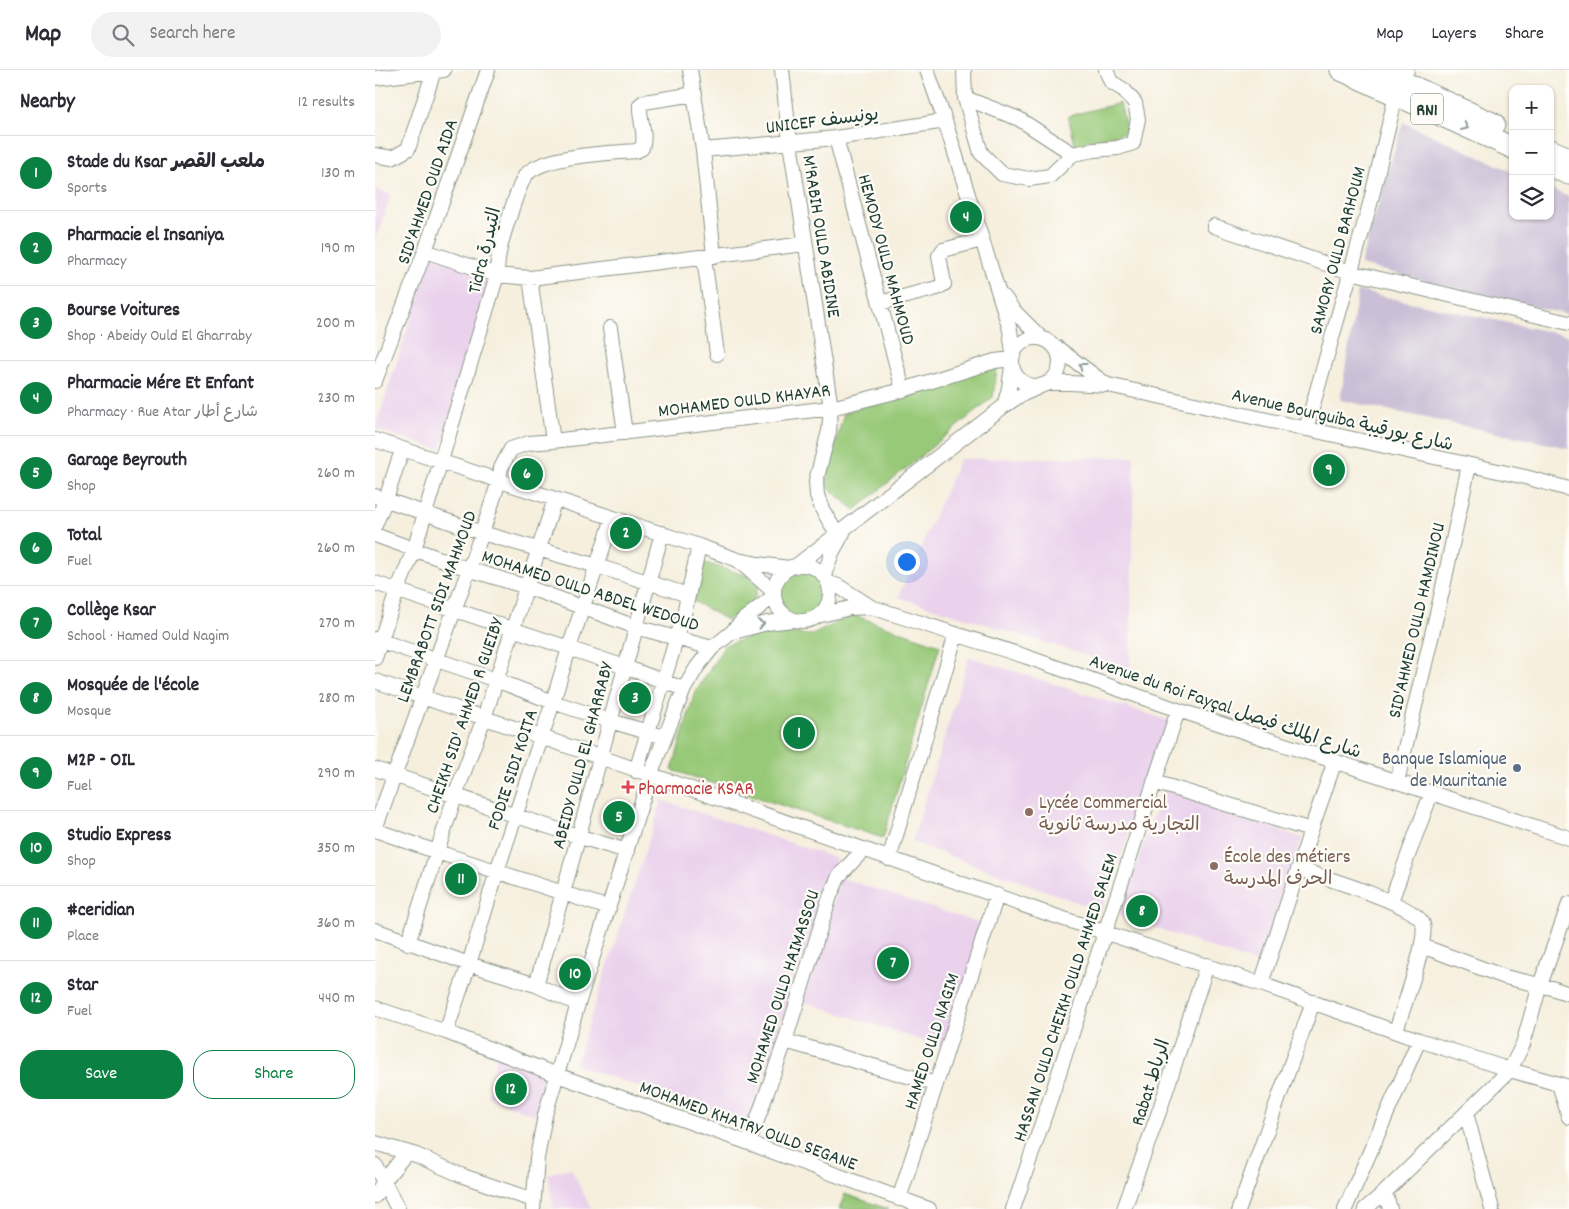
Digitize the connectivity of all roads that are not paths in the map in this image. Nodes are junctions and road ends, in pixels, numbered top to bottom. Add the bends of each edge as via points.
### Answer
1 (488, 70) edge
2 (691, 70) edge
3 (782, 70) edge
4 (927, 70) edge
5 (964, 70) edge
6 (1106, 70) edge
7 (1341, 70) edge
8 (1377, 70) edge
9 (439, 71) edge
10 (375, 78) edge
11 (1402, 82) edge
12 (695, 94) junction
13 (965, 98) junction
14 (945, 121) junction
15 (1509, 130) edge
16 (836, 138) junction
17 (790, 143) junction
18 (1509, 146) edge
19 (703, 150) junction
20 (1554, 152) edge
21 (1073, 154) junction
22 (375, 156) edge
23 (1569, 158) edge
24 (1554, 168) edge
25 (1569, 174) edge
26 (1214, 226) dead end
27 (982, 240) junction
28 (805, 244) junction
29 (425, 251) junction
30 (709, 257) junction
31 (1350, 272) junction
32 (497, 275) junction
33 (530, 278) junction
34 (997, 287) junction
35 (880, 303) junction
36 (1569, 323) edge
37 (610, 328) dead end
38 (1040, 337) junction
39 (1055, 346) junction
40 (717, 354) dead end
41 (1012, 360) junction
42 (375, 380) edge
43 (1045, 384) junction
44 (1108, 385) junction
45 (903, 390) junction
46 (1004, 406) junction
47 (831, 408) junction
48 (1307, 429) junction
49 (625, 433) junction
50 (375, 440) edge
51 (553, 442) junction
52 (402, 450) junction
53 (441, 462) junction
54 (1469, 465) junction
55 (499, 481) junction
56 (1569, 489) edge
57 (380, 498) edge
58 (555, 499) junction
59 (425, 512) junction
60 (613, 518) junction
61 (849, 524) junction
62 (375, 525) edge
63 (482, 533) junction
64 (662, 534) junction
65 (837, 534) junction
66 (375, 535) edge
67 (699, 546) junction
68 (538, 549) junction
69 (414, 550) junction
70 (739, 560) junction
71 (597, 566) junction
72 (793, 567) junction
73 (468, 569) junction
74 (827, 579) junction
75 (375, 583) edge
76 (649, 583) junction
77 (527, 586) junction
78 (397, 591) junction
79 (774, 594) junction
80 (688, 595) junction
81 (584, 607) junction
82 (871, 607) junction
83 (454, 610) junction
84 (821, 615) junction
85 (793, 620) junction
86 (636, 628) junction
87 (512, 629) junction
88 (731, 632) junction
89 (956, 634) junction
90 (676, 638) junction
91 (378, 640) edge
92 (569, 648) junction
93 (712, 648) junction
94 (375, 658) edge
95 (435, 659) junction
96 (625, 667) junction
97 (496, 680) junction
98 (375, 681) edge
99 (662, 681) junction
100 (684, 689) junction
101 (422, 697) junction
102 (553, 702) junction
103 (1178, 710) junction
104 (484, 718) junction
105 (610, 721) junction
106 (647, 732) junction
107 (665, 737) junction
108 (542, 738) junction
109 (600, 757) junction
110 (1335, 761) junction
111 (375, 769) edge
112 (636, 771) junction
113 (394, 775) junction
114 (651, 776) junction
115 (1154, 782) junction
116 (1397, 782) junction
117 (1431, 794) junction
118 (455, 796) junction
119 (516, 816) junction
120 (375, 829) edge
121 (1311, 830) junction
122 (577, 836) junction
123 (1569, 838) edge
124 (864, 849) junction
125 (627, 851) junction
126 (437, 852) junction
127 (889, 858) junction
128 (1298, 869) junction
129 (497, 871) junction
130 (563, 893) junction
131 (997, 895) junction
132 (1391, 901) junction
133 (1569, 904) edge
134 (609, 908) junction
135 (375, 930) edge
136 (1105, 933) junction
137 (408, 943) junction
138 (1423, 946) junction
139 (469, 964) junction
140 (1207, 965) junction
141 (1261, 984) junction
142 (536, 985) junction
143 (1540, 985) junction
144 (1569, 994) edge
145 (1313, 1002) junction
146 (578, 1004) junction
147 (375, 1008) edge
148 (1396, 1031) junction
149 (446, 1032) junction
150 (1419, 1040) junction
151 (785, 1041) junction
152 (1510, 1070) junction
153 (557, 1075) junction
154 (937, 1084) junction
155 (1564, 1085) edge
156 (1466, 1113) junction
157 (1569, 1117) edge
158 (375, 1143) edge
159 (749, 1143) junction
160 (407, 1152) junction
161 (375, 1164) edge
162 (384, 1181) junction
163 (1385, 1192) junction
164 (375, 1196) edge
165 (899, 1199) junction
166 (533, 1204) edge
167 (398, 1209) edge
168 (929, 1209) edge
169 (1013, 1209) edge
170 (1124, 1209) edge
171 (1239, 1209) edge
172 (1345, 1209) edge
173 (1365, 1209) edge
174 (1390, 1209) edge
175 (1492, 1209) edge

1 - 29 street, SID'AHMED OUD AIDA
2 - 12 street
3 - 17 street, M'RABIH OULD ABIDINE
4 - 14 street
5 - 13 street
6 - 21 street via 1111,82 1124,90 1135,103 1138,119 1133,143
7 - 11 highway, RN1
8 - 11 highway, RN1
9 - 10 street
9 - 22 street via 408,149 391,158
11 - 15 highway, RN1
11 -> 18 highway, RN1
11 - 31 street, SAMORY OULD BARHOUM
12 - 19 street
12 - 32 street, Tidra التيدرة via 640,105 645,141 636,151 565,158 542,165 525,175 500,244
13 - 21 street via 1019,119
13 - 21 street via 981,153 1002,174 1029,179 1050,176
14 - 16 street, UNICEF يونيسف
14 - 27 street
16 - 17 street, UNICEF يونيسف
16 - 35 street, HEMODY OULD MAHMOUD
17 - 19 street, UNICEF يونيسف
17 - 28 street, M'RABIH OULD ABIDINE
19 - 30 street
20 - 23 highway
24 - 25 highway
26 - 31 street
27 - 34 street
27 - 35 street via 943,250 939,256 944,284
28 - 30 street
28 - 47 street, M'RABIH OULD ABIDINE
29 - 32 street
29 - 42 street, SID'AHMED OUD AIDA
30 - 33 street
30 - 40 street
31 - 36 street
31 - 48 street, SAMORY OULD BARHOUM
32 - 33 street
32 - 53 street, Tidra التيدرة
33 - 51 street
34 - 38 street via 1013,310
34 - 41 street via 1010,330
35 - 45 street, HEMODY OULD MAHMOUD
37 - 49 street
38 - 39 street
38 - 41 street via 1024,340
39 - 43 street via 1061,362 1059,370 1055,378
44 -> 39 street, Avenue Bourguiba شارع بورقيبة
41 - 43 street via 1016,375 1023,382 1031,386
41 - 45 street, MOHAMED OULD KHAYAR via 995,361
41 - 46 street
43 - 44 street, Avenue Bourguiba شارع بورقيبة
43 - 46 street
44 - 48 street, Avenue Bourguiba شارع بورقيبة
45 - 47 street, MOHAMED OULD KHAYAR
46 - 61 street
47 - 49 street, MOHAMED OULD KHAYAR
47 - 65 street, M'RABIH OULD ABIDINE via 829,431 816,480 822,508
48 - 54 street, Avenue Bourguiba شارع بورقيبة
49 - 51 street, MOHAMED OULD KHAYAR
50 - 52 street
51 - 55 street, MOHAMED OULD KHAYAR via 529,443 511,449 501,468
52 - 53 street
52 - 57 street
53 - 55 street
53 - 59 street, Tidra التيدرة
54 - 56 street, Avenue Bourguiba شارع بورقيبة
54 - 116 street, SID'AHMED OULD HAMDINOU
55 - 58 street
55 - 63 street, LEMBRABOTT SIDI MAHMOUD
57 - 59 street
57 - 62 street
58 - 60 street
58 - 68 street, CHEIKH SID' AHMED R GUEIBY
59 - 63 street
59 - 69 street, Tidra التيدرة
60 - 64 street
60 - 71 street, FODIE SIDI KOITA
61 - 65 street
61 - 74 street via 832,553
63 - 68 street
63 - 73 street, LEMBRABOTT SIDI MAHMOUD
64 - 67 street
64 - 76 street, ABEIDY OULD EL GHARRABY
65 - 72 street
66 - 69 street, MOHAMED OULD ABDEL WEDOUD
67 - 70 street
67 - 80 street
68 - 71 street
68 - 77 street, CHEIKH SID' AHMED R GUEIBY
69 - 73 street, MOHAMED OULD ABDEL WEDOUD
69 - 78 street, Tidra التيدرة
70 - 72 street
70 - 79 street
71 - 76 street
71 - 81 street, FODIE SIDI KOITA
72 - 74 street via 812,566
72 - 79 street via 778,578
73 - 77 street, MOHAMED OULD ABDEL WEDOUD
73 - 83 street, LEMBRABOTT SIDI MAHMOUD
74 - 82 street
74 - 84 street via 830,600
75 - 78 street
76 - 80 street
76 - 86 street, ABEIDY OULD EL GHARRABY
77 - 81 street, MOHAMED OULD ABDEL WEDOUD
77 - 87 street, CHEIKH SID' AHMED R GUEIBY
78 - 83 street
78 - 91 street, Tidra التيدرة
79 - 85 street via 781,612
79 - 88 street
80 - 90 street
81 - 86 street, MOHAMED OULD ABDEL WEDOUD
81 - 92 street, FODIE SIDI KOITA
82 - 84 street
82 - 89 street, Avenue du Roi Fayçal شارع الملك فيصل
83 - 87 street
83 - 95 street, LEMBRABOTT SIDI MAHMOUD
84 - 85 street via 807,621
88 -> 85 street
86 - 90 street, MOHAMED OULD ABDEL WEDOUD
86 - 96 street, ABEIDY OULD EL GHARRABY
87 - 92 street
87 - 97 street, CHEIKH SID' AHMED R GUEIBY
88 - 93 street
89 - 103 street, Avenue du Roi Fayçal شارع الملك فيصل
89 - 127 street
90 - 93 street, MOHAMED OULD ABDEL WEDOUD
90 - 99 street
91 - 94 street, Tidra التيدرة
91 - 95 street
92 - 96 street
92 - 102 street, FODIE SIDI KOITA
93 - 100 street
95 - 97 street
95 - 101 street, LEMBRABOTT SIDI MAHMOUD
96 - 99 street
96 - 105 street, ABEIDY OULD EL GHARRABY
97 - 102 street
97 - 104 street, CHEIKH SID' AHMED R GUEIBY
98 - 101 street
99 - 100 street
99 - 106 street
100 - 107 street
101 - 104 street
101 - 113 street, LEMBRABOTT SIDI MAHMOUD
102 - 105 street
102 - 108 street, FODIE SIDI KOITA
103 - 110 street, Avenue du Roi Fayçal شارع الملك فيصل
103 - 115 street, HASSAN OULD CHEIKH OULD AHMED SALEM
104 - 108 street
104 - 118 street, CHEIKH SID' AHMED R GUEIBY
105 - 106 street
105 - 109 street, ABEIDY OULD EL GHARRABY
106 - 107 street
106 - 112 street
107 - 114 street
108 - 109 street
108 - 119 street, FODIE SIDI KOITA
109 - 112 street
109 - 122 street, ABEIDY OULD EL GHARRABY
110 - 116 street, Avenue du Roi Fayçal شارع الملك فيصل
110 - 121 street
111 - 113 street
112 - 114 street
113 - 118 street
113 - 120 street, LEMBRABOTT SIDI MAHMOUD
114 - 124 street
114 - 125 street
115 - 121 street
115 - 136 street, HASSAN OULD CHEIKH OULD AHMED SALEM
116 - 117 street, Avenue du Roi Fayçal شارع الملك فيصل
117 - 123 street, Avenue du Roi Fayçal شارع الملك فيصل
117 - 132 street
118 - 119 street
118 - 126 street, CHEIKH SID' AHMED R GUEIBY
119 - 122 street
119 - 129 street, FODIE SIDI KOITA
120 - 126 street
121 - 128 street
122 - 125 street
122 - 130 street, ABEIDY OULD EL GHARRABY
124 - 127 street
124 - 151 street, MOHAMED OULD HAIMASSOU via 835,884
125 - 134 street
126 - 129 street
126 - 137 street, CHEIKH SID' AHMED R GUEIBY
127 - 131 street
128 - 132 street
128 - 141 street
129 - 130 street
129 - 139 street, FODIE SIDI KOITA
130 - 134 street
130 - 142 street, ABEIDY OULD EL GHARRABY
131 - 136 street
131 - 154 street, HAMED OULD NAGIM
132 - 138 street via 1423,922
133 - 143 street
134 - 146 street
135 - 137 street
136 - 140 street
136 - 169 street, HASSAN OULD CHEIKH OULD AHMED SALEM
137 - 139 street
138 - 143 street via 1505,977
138 - 148 street
139 - 142 street
139 - 149 street, FODIE SIDI KOITA
140 - 141 street
140 - 170 street, Rabat الرباط
141 - 145 street
142 - 146 street
143 - 144 street
143 - 152 street via 1523,1044
145 - 148 street
145 - 171 street
146 - 153 street
147 - 149 street, MOHAMED KHATRY OULD SEGANE
148 - 150 street
149 - 153 street, MOHAMED KHATRY OULD SEGANE
150 - 152 street
150 - 172 street
151 - 154 street
151 - 159 street, MOHAMED OULD HAIMASSOU
152 - 155 street
152 - 156 street
153 - 159 street, MOHAMED KHATRY OULD SEGANE
153 - 166 street via 541,1136
154 - 165 street, HAMED OULD NAGIM
155 - 157 street
156 - 163 street
156 - 175 street
158 - 160 street
159 - 165 street, MOHAMED KHATRY OULD SEGANE
160 - 162 street
160 - 166 street
161 - 162 street
162 - 164 street
162 - 167 street
163 - 173 street
163 - 174 street
165 - 168 street, MOHAMED KHATRY OULD SEGANE

